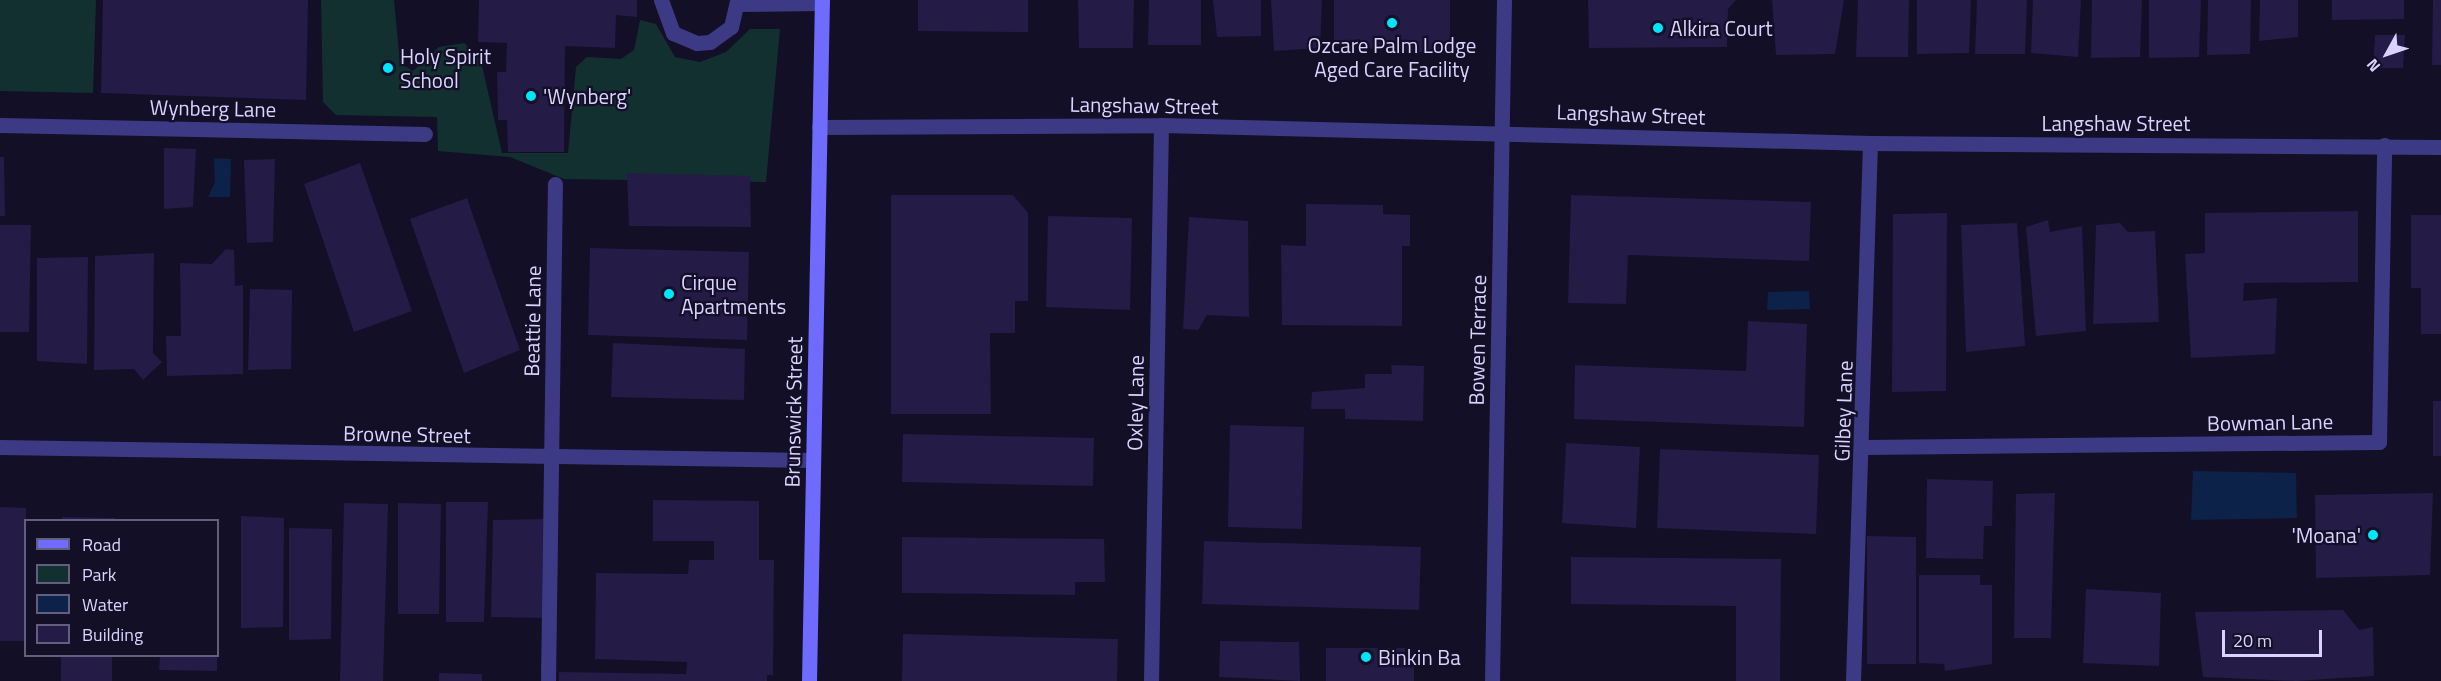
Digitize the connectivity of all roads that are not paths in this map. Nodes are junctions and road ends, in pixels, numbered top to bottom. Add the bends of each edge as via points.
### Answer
1 (661, 0) edge
2 (1504, 0) edge
3 (737, 2) edge
4 (822, 2) edge
5 (0, 125) edge
6 (1161, 125) junction
7 (819, 127) junction
8 (1501, 132) junction
9 (425, 134) dead end
10 (1870, 142) junction
11 (2384, 146) junction
12 (2441, 147) edge
13 (555, 184) dead end
14 (0, 447) edge
15 (1864, 447) junction
16 (551, 458) junction
17 (813, 460) junction
18 (548, 681) edge
19 (809, 681) edge
20 (1151, 681) edge
21 (1492, 681) edge
22 (1853, 681) edge

1 - 3 street via 673,33 697,43 722,36 731,27
2 - 8 street, Bowen Terrace
3 - 4 street
4 - 7 main road, Brunswick Street
5 - 9 street, Wynberg Lane
6 - 7 street, Langshaw Street
6 - 8 street, Langshaw Street
6 - 20 street, Oxley Lane
7 - 17 main road, Brunswick Street
8 - 10 street, Langshaw Street
8 - 21 street, Bowen Terrace
10 - 11 street, Langshaw Street
10 - 15 street, Gilbey Lane
11 - 12 street, Langshaw Street
11 - 15 street, Bowman Lane via 2379,442
13 - 16 street, Beattie Lane
14 - 16 street, Browne Street
15 - 22 street, Gilbey Lane
16 - 17 street, Browne Street
16 - 18 street, Beattie Lane
17 - 19 main road, Brunswick Street

